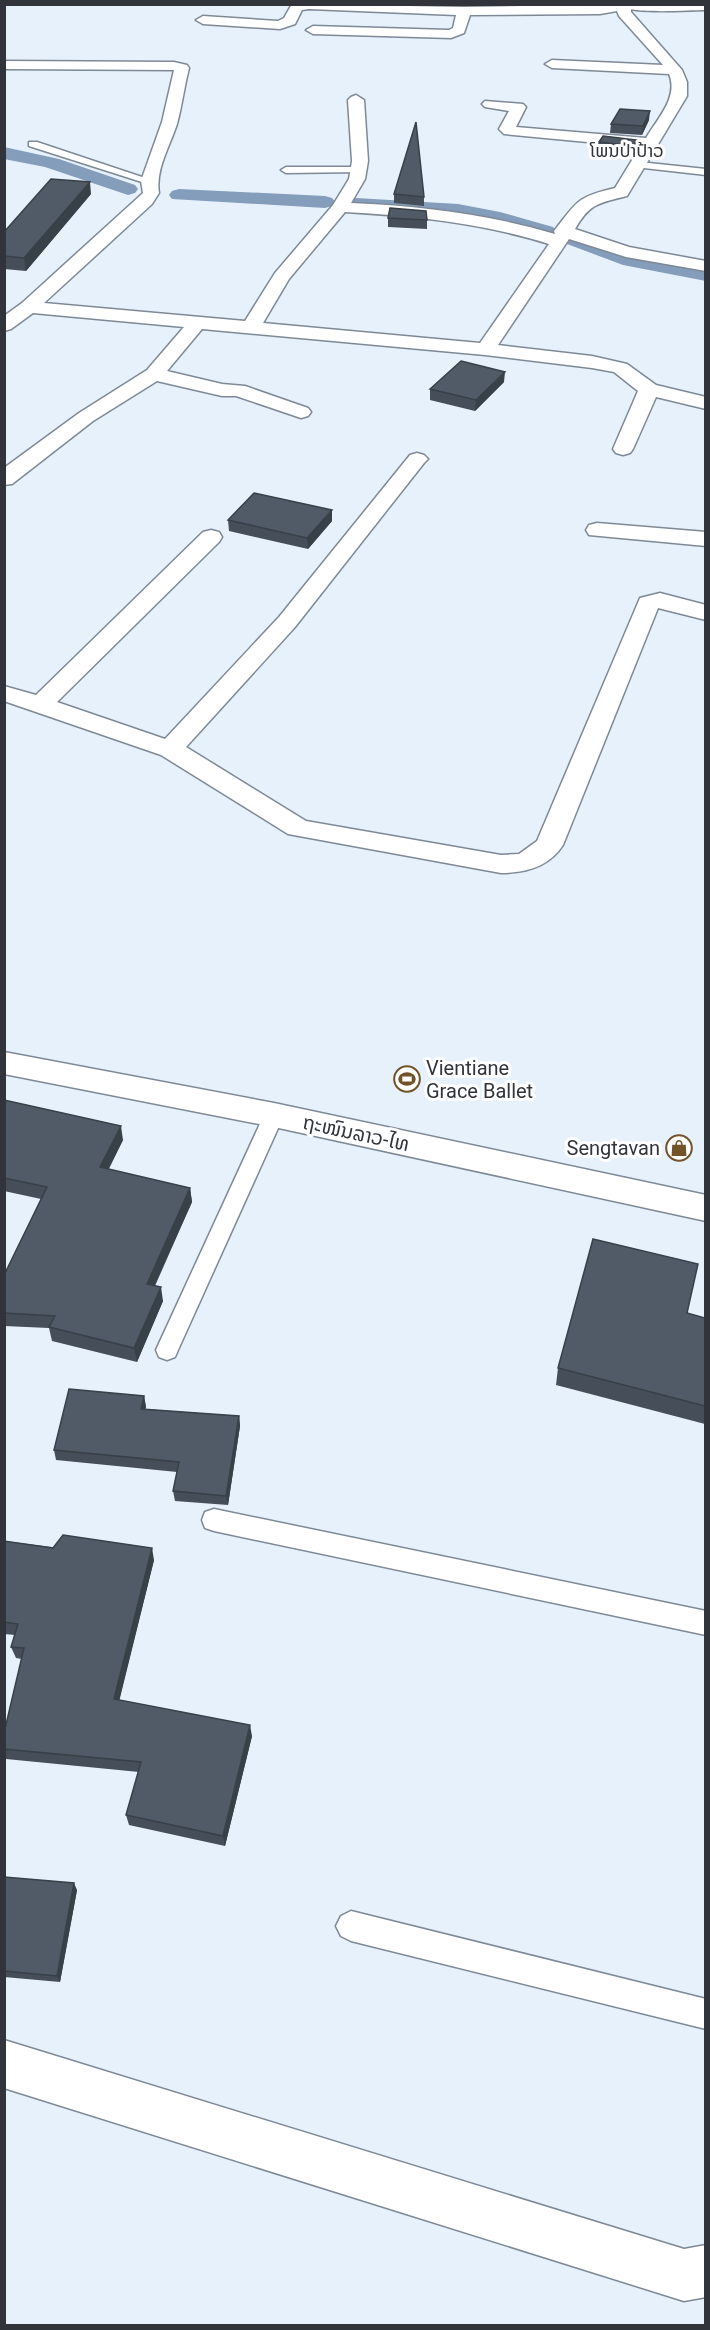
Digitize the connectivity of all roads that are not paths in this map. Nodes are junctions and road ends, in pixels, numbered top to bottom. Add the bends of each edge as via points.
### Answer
1 (624, 5) edge
2 (705, 6) edge
3 (464, 11) junction
4 (203, 20) dead end
5 (312, 30) dead end
6 (552, 64) dead end
7 (4, 65) edge
8 (675, 70) junction
9 (356, 100) dead end
10 (490, 104) dead end
11 (651, 143) junction
12 (33, 144) dead end
13 (639, 165) junction
14 (286, 170) dead end
15 (358, 170) junction
16 (705, 172) edge
17 (149, 181) junction
18 (340, 207) junction
19 (560, 236) junction
20 (705, 266) edge
21 (29, 307) junction
22 (198, 322) junction
23 (4, 325) edge
24 (250, 327) junction
25 (484, 349) junction
26 (154, 374) junction
27 (649, 389) junction
28 (705, 403) edge
29 (301, 412) dead end
30 (623, 449) dead end
31 (417, 459) dead end
32 (4, 479) edge
33 (597, 530) dead end
34 (211, 537) dead end
35 (705, 539) edge
36 (705, 613) edge
37 (4, 693) edge
38 (40, 705) junction
39 (170, 749) junction
40 (4, 1063) edge
41 (274, 1115) junction
42 (705, 1208) edge
43 (167, 1350) dead end
44 (214, 1520) dead end
45 (705, 1623) edge
46 (351, 1926) dead end
47 (705, 2014) edge
48 (4, 2064) edge
49 (705, 2271) edge

1 - 2 street
1 - 3 street via 600,10
1 - 8 street via 624,13
3 - 4 street via 309,5 297,7 290,21 280,25
3 - 5 street via 459,30 451,34
6 - 8 street
7 - 17 street via 184,63 170,122
8 - 11 street via 680,82 679,96
9 - 15 street
10 - 11 street via 519,107 507,129 510,131
11 - 13 street
12 - 17 lane
13 - 16 lane
13 - 19 street via 621,192 579,207
14 - 15 lane
15 - 18 street via 357,179
17 - 21 street via 151,193 146,200
18 - 19 street via 466,216
18 - 24 street via 280,277
19 - 20 street
19 - 25 street via 550,257
21 - 22 street
21 - 23 street
22 - 24 street
22 - 26 street
24 - 25 street
25 - 27 street via 620,368
26 - 29 street via 238,390
26 - 32 street via 87,417
27 - 28 street
27 - 30 street
31 - 39 street via 287,622
33 - 35 street
34 - 38 street
36 - 39 street via 660,600 648,603 549,844 530,862 501,864 298,828
37 - 38 street
38 - 39 street
40 - 41 street, ຖະໜົນລາວ-ໄທ
41 - 42 street, ຖະໜົນລາວ-ໄທ
41 - 43 lane
44 - 45 lane
46 - 47 lane
48 - 49 street via 684,2275

